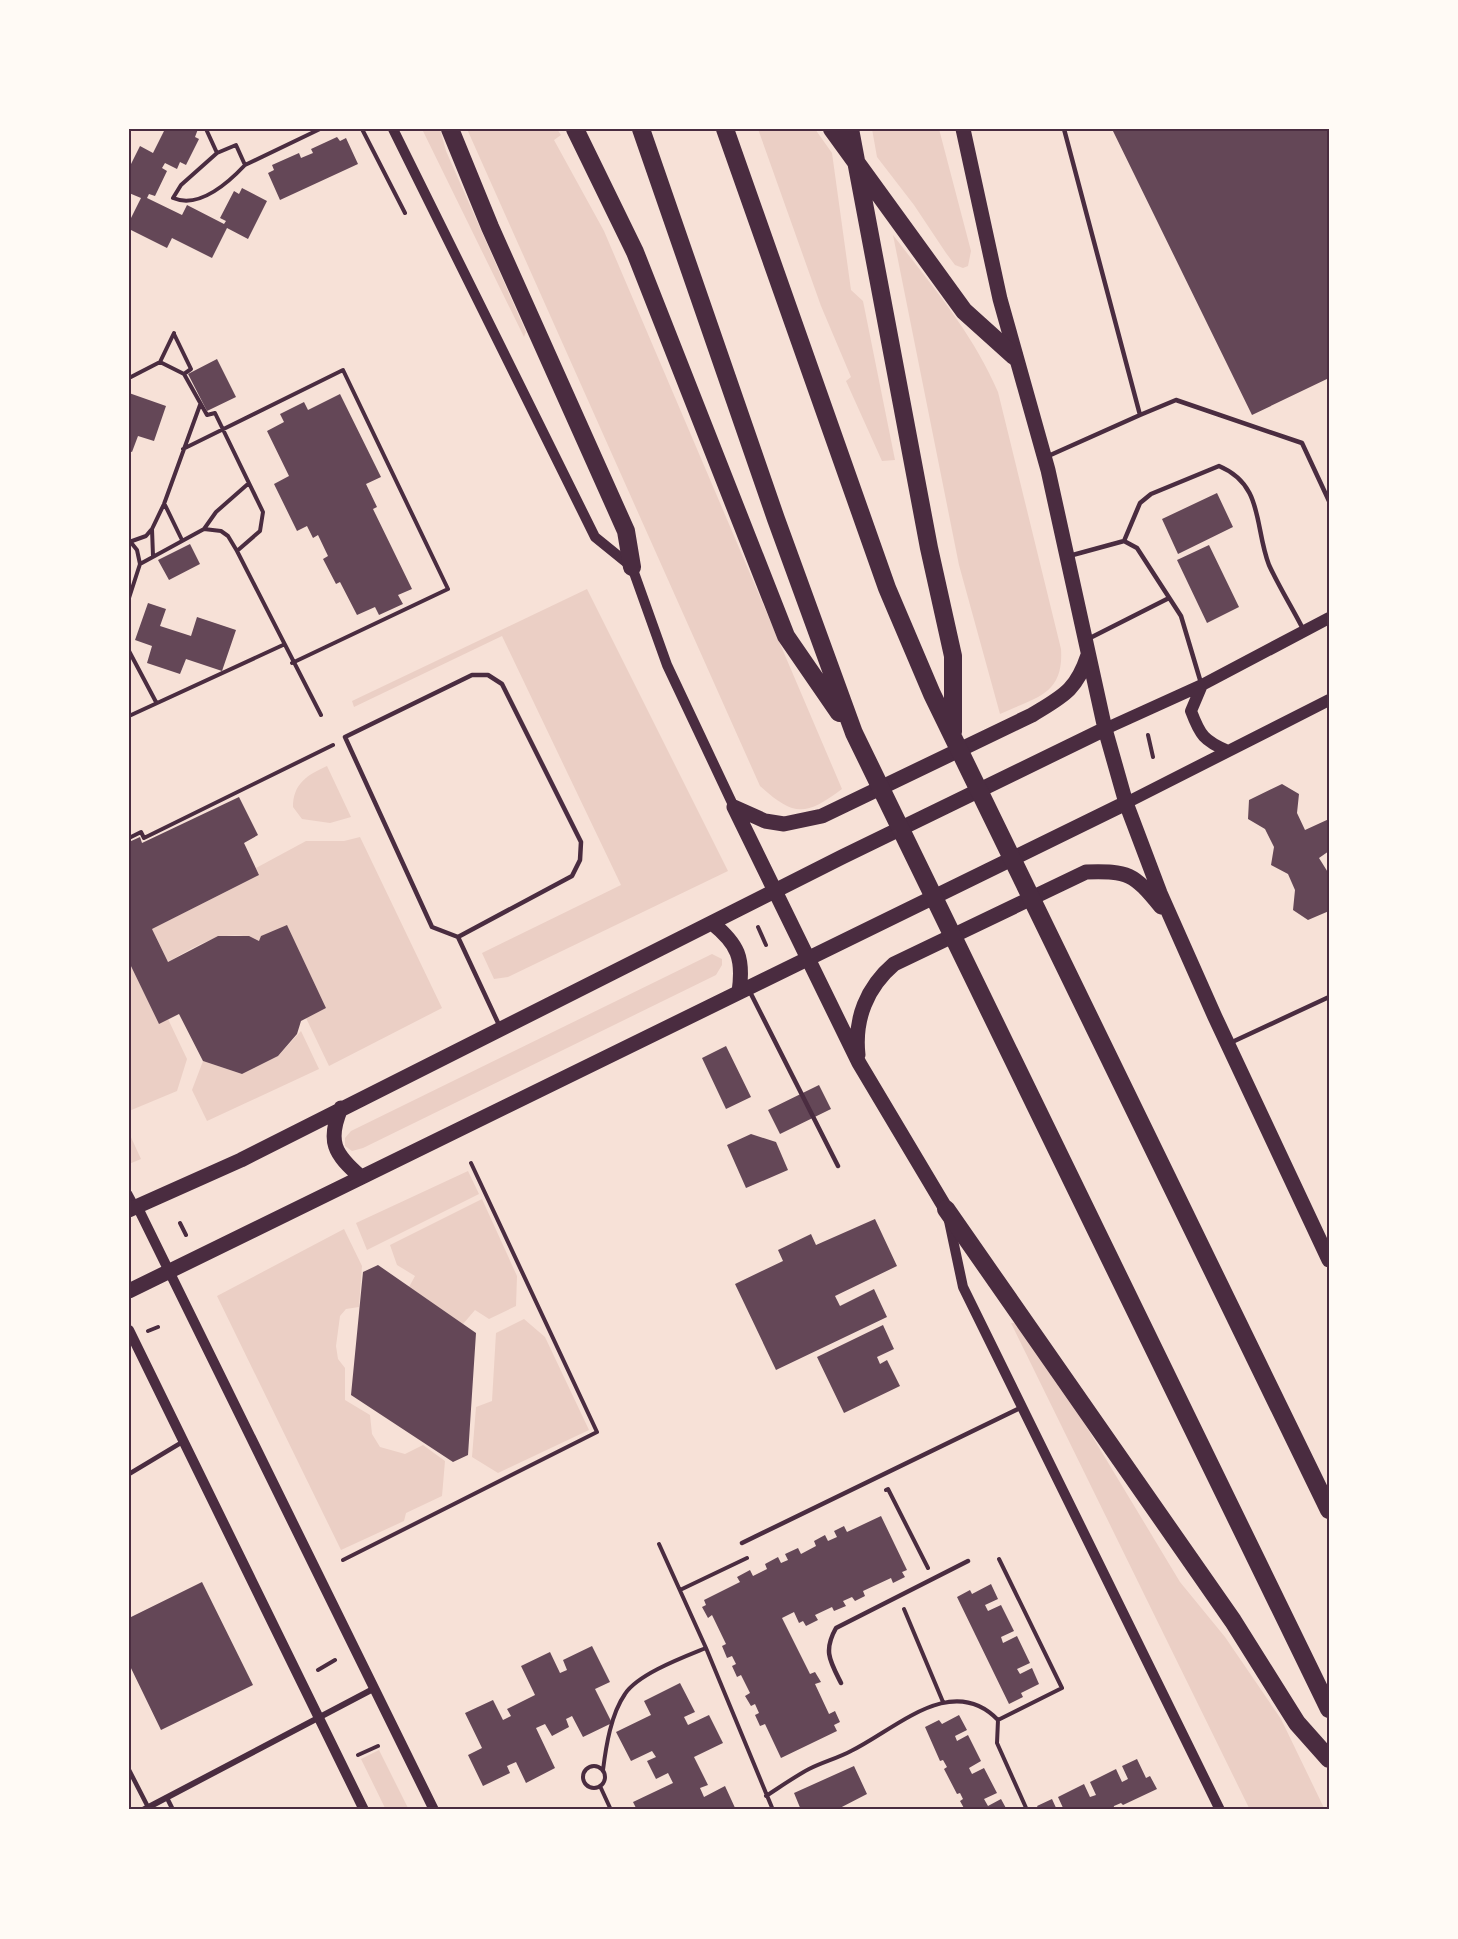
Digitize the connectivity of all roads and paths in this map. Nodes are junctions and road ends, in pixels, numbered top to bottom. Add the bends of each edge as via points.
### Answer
1 (206, 129) edge
2 (320, 129) edge
3 (362, 129) edge
4 (393, 129) edge
5 (450, 129) edge
6 (575, 129) edge
7 (641, 129) edge
8 (725, 129) edge
9 (832, 129) edge
10 (850, 129) edge
11 (963, 129) edge
12 (1064, 129) edge
13 (217, 153) junction
14 (245, 165) junction
15 (405, 213) dead end
16 (1014, 356) junction
17 (160, 362) junction
18 (184, 374) junction
19 (129, 378) edge
20 (200, 405) junction
21 (1140, 415) junction
22 (224, 431) junction
23 (183, 449) junction
24 (1043, 458) junction
25 (249, 483) junction
26 (1329, 501) edge
27 (164, 504) junction
28 (152, 529) junction
29 (204, 529) junction
30 (182, 540) junction
31 (130, 541) edge
32 (1124, 541) junction
33 (237, 551) junction
34 (153, 555) junction
35 (1067, 557) junction
36 (140, 564) junction
37 (632, 567) junction
38 (129, 598) edge
39 (1169, 598) junction
40 (1329, 618) edge
41 (1304, 631) junction
42 (283, 645) junction
43 (1087, 647) junction
44 (129, 651) edge
45 (292, 663) junction
46 (1202, 685) junction
47 (1329, 700) edge
48 (156, 702) junction
49 (321, 715) dead end
50 (129, 716) edge
51 (1105, 729) junction
52 (854, 734) junction
53 (1148, 735) dead end
54 (953, 736) junction
55 (333, 745) dead end
56 (1228, 751) junction
57 (1153, 757) dead end
58 (1126, 802) junction
59 (734, 807) junction
60 (129, 838) edge
61 (775, 892) junction
62 (712, 923) junction
63 (1174, 924) junction
64 (758, 927) dead end
65 (458, 938) junction
66 (766, 945) dead end
67 (808, 958) junction
68 (743, 989) junction
69 (1329, 997) edge
70 (500, 1027) junction
71 (1228, 1044) junction
72 (859, 1063) junction
73 (341, 1108) junction
74 (471, 1163) dead end
75 (838, 1166) dead end
76 (361, 1177) junction
77 (132, 1203) edge
78 (946, 1209) junction
79 (180, 1223) dead end
80 (186, 1235) dead end
81 (1329, 1260) edge
82 (170, 1270) junction
83 (129, 1291) edge
84 (158, 1327) dead end
85 (129, 1330) edge
86 (147, 1331) dead end
87 (1022, 1407) junction
88 (184, 1442) junction
89 (129, 1474) edge
90 (878, 1494) dead end
91 (1329, 1510) edge
92 (742, 1543) dead end
93 (659, 1544) dead end
94 (753, 1555) dead end
95 (999, 1559) dead end
96 (342, 1560) dead end
97 (968, 1561) dead end
98 (933, 1578) junction
99 (680, 1590) junction
100 (900, 1599) dead end
101 (706, 1647) junction
102 (335, 1660) dead end
103 (318, 1670) dead end
104 (841, 1683) dead end
105 (375, 1688) junction
106 (943, 1702) junction
107 (1329, 1709) edge
108 (319, 1717) junction
109 (998, 1720) junction
110 (378, 1746) dead end
111 (358, 1755) dead end
112 (1329, 1760) edge
113 (129, 1770) edge
114 (603, 1770) junction
115 (600, 1786) junction
116 (766, 1796) junction
117 (167, 1798) junction
118 (145, 1809) edge
119 (173, 1810) edge
120 (364, 1810) edge
121 (434, 1810) edge
122 (611, 1810) edge
123 (772, 1810) edge
124 (1027, 1810) edge
125 (1220, 1810) edge

1 - 13 path
2 - 14 path
3 - 15 path
4 - 37 street via 595,537
5 - 37 highway via 626,531
6 - 52 highway via 635,252 786,636
7 - 52 highway
8 - 54 highway via 887,588
9 - 16 highway via 964,310
10 - 54 highway via 952,656
11 - 16 main road
12 - 21 lane
13 - 14 path via 236,145
13 - 14 path via 176,190 173,198 195,199 216,191
16 - 24 main road
17 - 18 path
17 - 18 path via 174,333 191,369
17 - 19 path
18 - 20 path
20 - 22 path via 207,415 215,412
20 - 23 path
21 - 24 lane
21 - 26 lane via 1176,400 1302,443
22 - 23 path
22 - 25 path
22 - 45 path via 342,370 448,589
23 - 27 path
24 - 35 main road
25 - 29 path via 216,512
25 - 33 path via 263,518 260,531
27 - 28 path
27 - 30 path
28 - 31 path via 146,536
28 - 34 path
29 - 30 path
29 - 33 path via 221,531
30 - 34 path
31 - 36 path
32 - 35 lane
32 - 39 lane via 1137,548
32 - 41 lane via 1140,503 1151,494 1219,466 1233,472 1245,482 1269,564
33 - 42 path
34 - 36 path
35 - 43 main road
36 - 38 path
37 - 59 street via 667,665
39 - 43 lane
39 - 46 lane via 1181,616
40 - 41 main road
41 - 46 main road
42 - 45 path
42 - 48 path
43 - 51 main road
43 - 59 main road via 1081,678 1065,694 1032,715 822,816 784,824 765,821
44 - 48 path
45 - 49 path
46 - 51 main road
46 - 56 main road via 1191,711 1198,731 1210,744
47 - 56 main road
48 - 50 path
51 - 58 main road
51 - 61 main road
52 - 107 highway
53 - 57 path
54 - 91 highway
55 - 60 path via 144,838 141,832
56 - 58 main road
58 - 63 main road
58 - 67 main road
59 - 61 main road
61 - 62 main road
61 - 67 main road
62 - 68 main road via 729,936 738,952
62 - 70 main road
63 - 71 main road
63 - 72 main road via 1143,885 1120,872 1086,872 894,964 877,979 867,996 856,1041
64 - 66 path
65 - 65 lane via 572,876 580,860 581,842 502,684 488,675 472,675 345,737 432,927
65 - 70 lane
67 - 68 main road
67 - 72 main road
68 - 75 lane
68 - 76 main road
69 - 71 lane
70 - 73 main road
71 - 81 main road
72 - 78 main road
73 - 76 main road via 333,1128 334,1146
73 - 77 main road via 241,1160
74 - 96 path via 597,1432
76 - 82 main road
77 - 82 street
78 - 87 street via 963,1287
78 - 112 highway via 1233,1621 1298,1724
79 - 80 path
82 - 83 main road
82 - 105 street
84 - 86 path
85 - 88 street
87 - 92 lane
87 - 125 street
88 - 89 lane
88 - 108 street
90 - 98 path via 888,1489
93 - 99 path
94 - 99 path
95 - 109 path via 1062,1689
97 - 98 lane
98 - 104 lane via 836,1628 828,1642 830,1659
99 - 101 path
100 - 106 path
101 - 114 path via 645,1677 625,1693 606,1746
101 - 116 path
102 - 103 path
105 - 108 street
105 - 121 street
106 - 109 path via 978,1704
106 - 116 path via 924,1708
108 - 117 street
108 - 120 street
109 - 124 path via 997,1743
110 - 111 path
113 - 118 lane
114 - 115 path via 605,1777
114 - 115 path via 589,1766 583,1775 589,1787
115 - 122 path
116 - 123 path
117 - 118 street
117 - 119 lane

